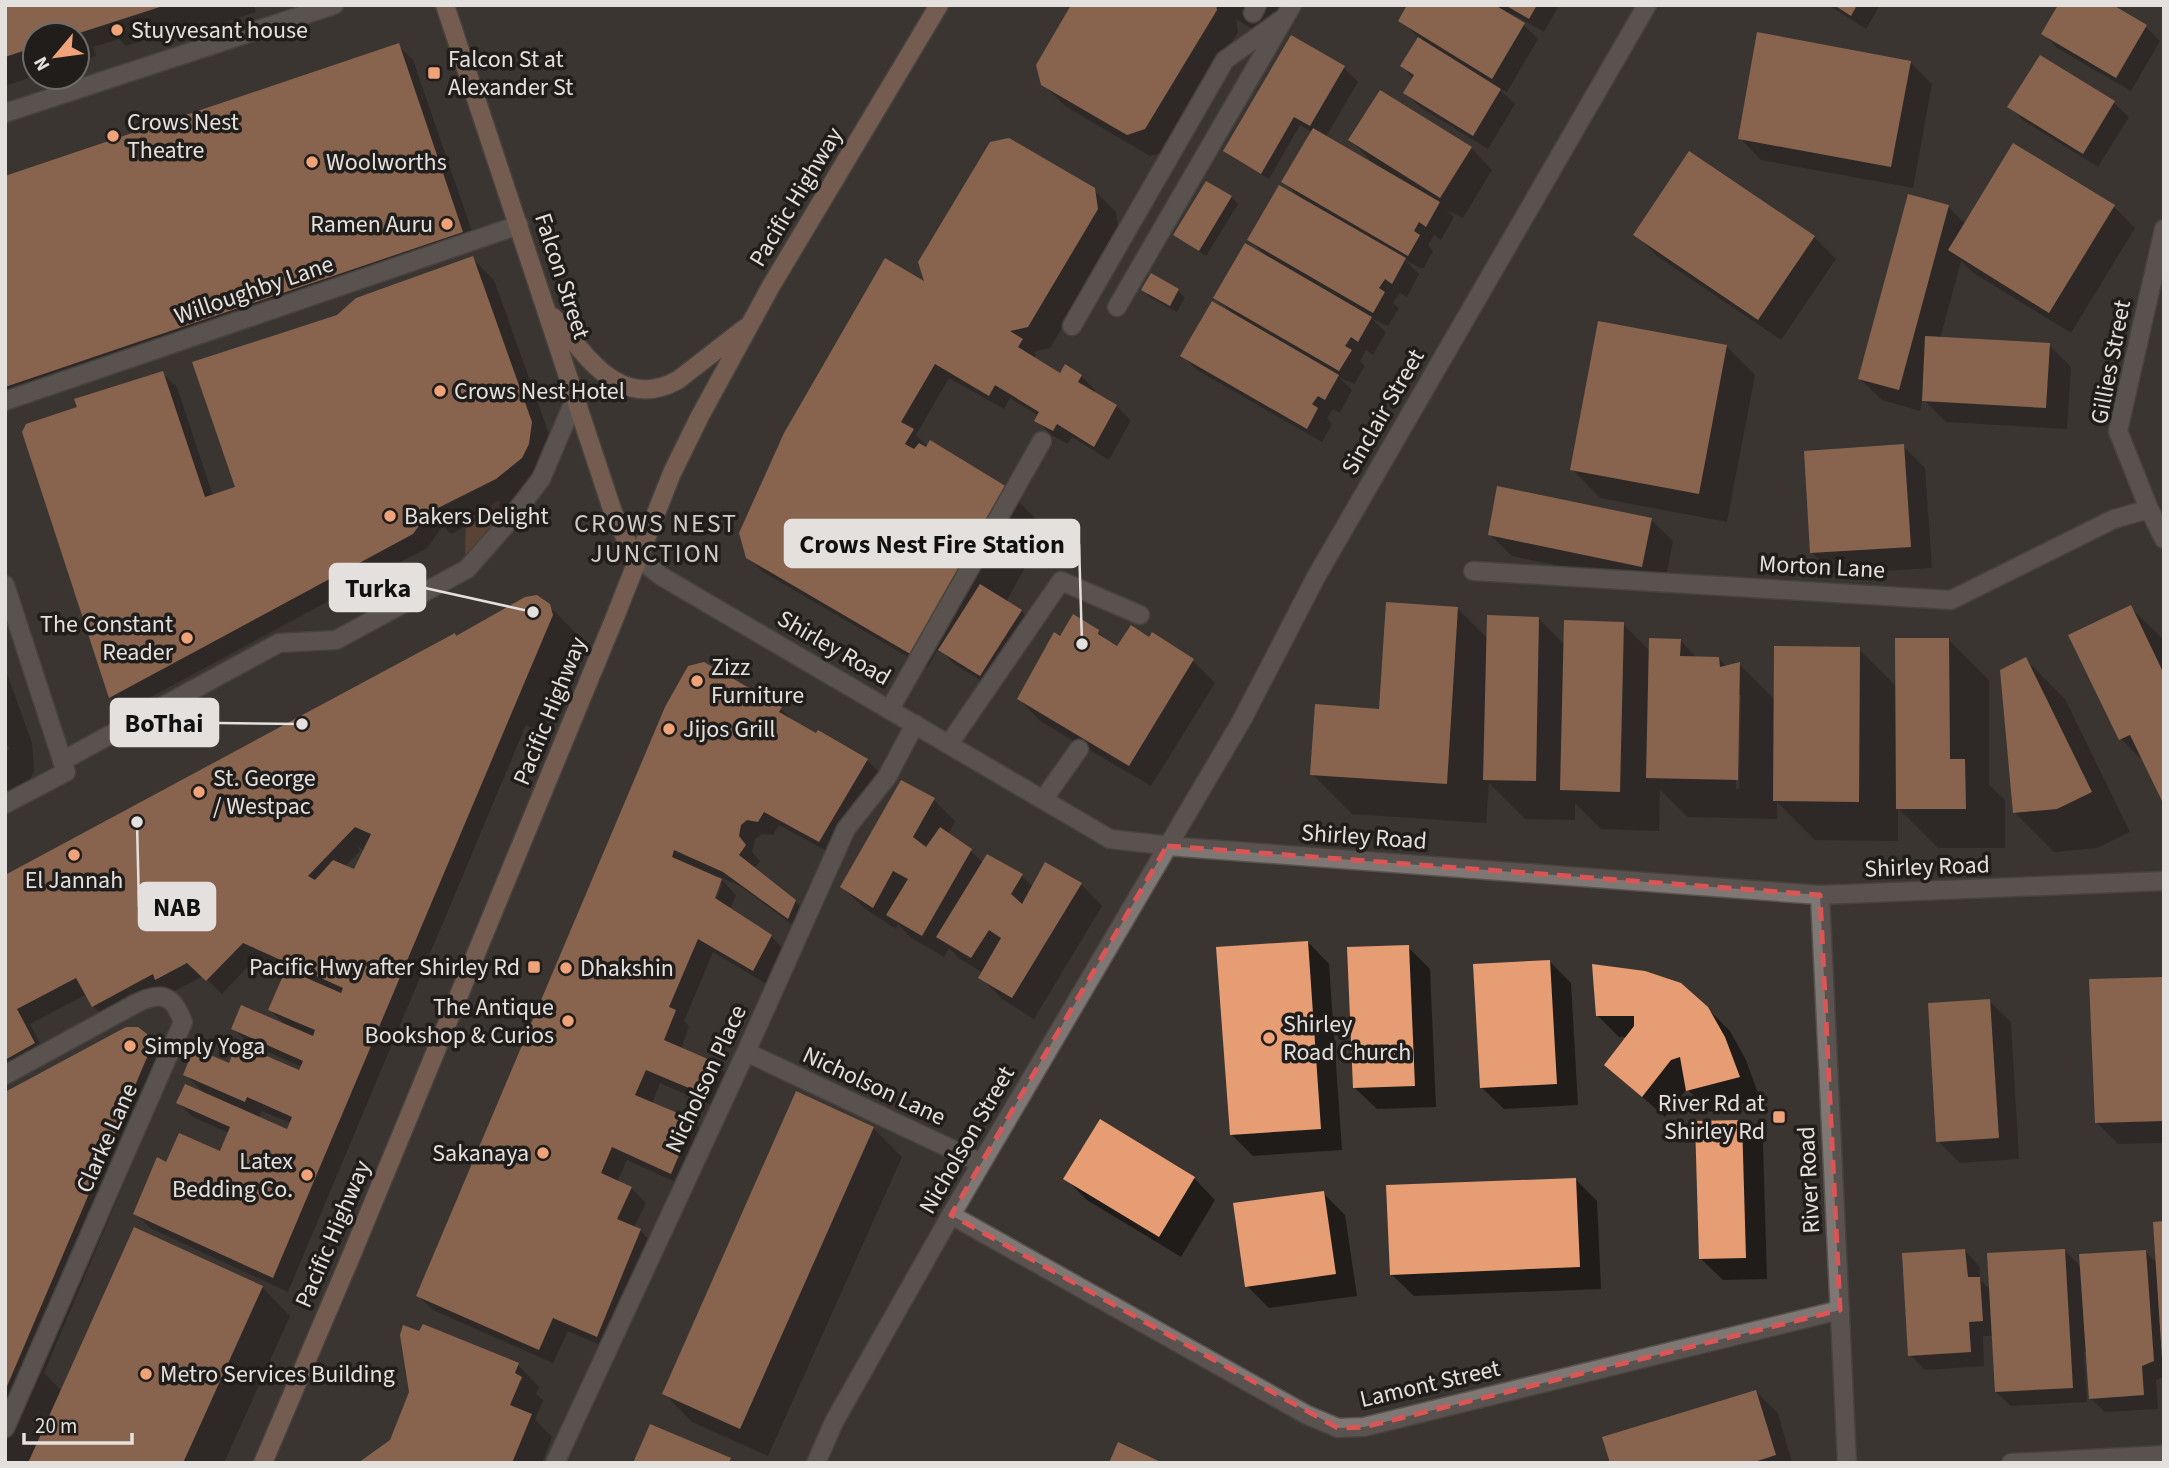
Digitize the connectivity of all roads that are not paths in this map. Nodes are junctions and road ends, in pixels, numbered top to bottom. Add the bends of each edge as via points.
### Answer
1 (334, 5) edge
2 (444, 5) edge
3 (939, 5) edge
4 (1647, 5) edge
5 (1288, 12) edge
6 (5, 113) edge
7 (519, 225) junction
8 (2164, 229) edge
9 (1117, 307) dead end
10 (549, 312) junction
11 (751, 324) junction
12 (1072, 326) dead end
13 (575, 399) junction
14 (5, 401) edge
15 (1042, 441) dead end
16 (2156, 505) edge
17 (2164, 539) edge
18 (638, 558) junction
19 (1473, 571) dead end
20 (5, 585) edge
21 (1140, 615) dead end
22 (890, 709) junction
23 (915, 724) junction
24 (949, 744) junction
25 (1079, 749) dead end
26 (62, 761) junction
27 (1043, 800) junction
28 (5, 804) edge
29 (1167, 846) junction
30 (2164, 881) edge
31 (1820, 895) junction
32 (746, 1052) junction
33 (5, 1075) edge
34 (981, 1163) junction
35 (951, 1215) junction
36 (1840, 1310) junction
37 (5, 1429) edge
38 (2164, 1455) edge
39 (263, 1463) edge
40 (555, 1463) edge
41 (816, 1463) edge
42 (1847, 1463) edge
43 (2011, 1463) edge

1 - 6 street
2 - 7 main road, Falcon Street
3 - 11 main road, Pacific Highway
4 - 29 street, Sinclair Street via 1316,577 1242,720
5 - 9 street
5 - 12 street via 1225,60
7 - 10 main road, Falcon Street
7 - 14 street, Willoughby Lane
8 - 16 street, Gillies Street via 2118,430
10 - 11 main road via 608,377 645,391 678,380
10 - 13 main road, Falcon Street
11 - 18 main road, Pacific Highway via 700,416
13 - 18 main road, Falcon Street via 617,522
13 - 26 street via 541,479 467,569 336,640 278,643
15 - 22 street
16 - 17 street, Gillies Street
16 - 19 street, Morton Lane via 2114,519 1951,600
18 - 22 street, Shirley Road via 661,576
18 - 39 main road, Pacific Highway
20 - 26 street
21 - 24 street via 1061,581
22 - 23 street, Shirley Road
23 - 24 street, Shirley Road
23 - 32 street, Nicholson Place via 887,777 846,829
24 - 27 street, Shirley Road
25 - 27 street
26 - 28 street via 66,772
27 - 29 street, Shirley Road via 1110,839
29 - 31 street, Shirley Road
29 - 34 street, Nicholson Street
30 - 31 street, Shirley Road
31 - 36 street, River Road
32 - 34 street, Nicholson Lane
32 - 40 street, Nicholson Place
33 - 37 street, Clarke Lane via 155,995 173,1002 183,1022
34 - 35 street, Nicholson Street
35 - 36 street, Lamont Street via 1307,1415 1339,1428 1364,1427
35 - 41 street, Nicholson Street via 834,1422
36 - 42 street, River Road
38 - 43 street

